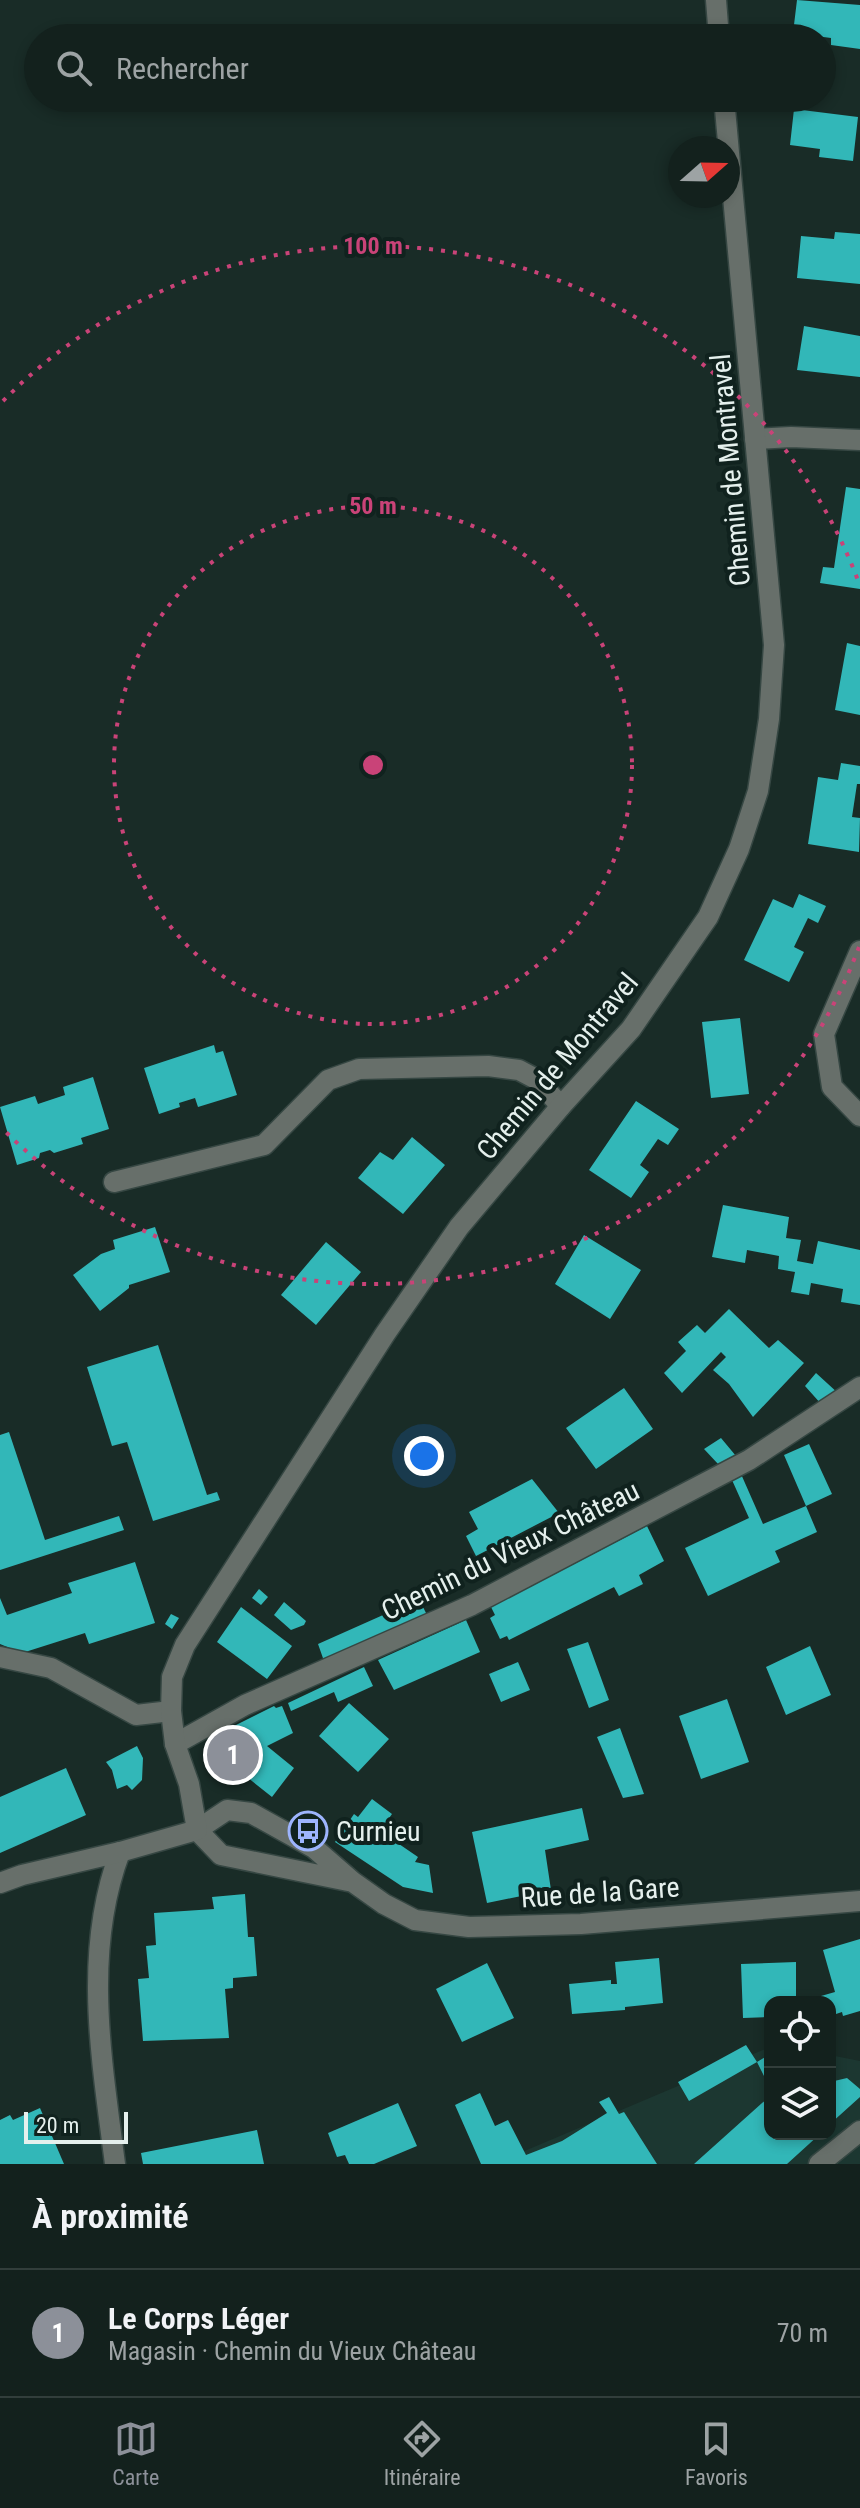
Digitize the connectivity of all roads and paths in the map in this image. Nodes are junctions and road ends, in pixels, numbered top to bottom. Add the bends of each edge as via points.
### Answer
1 (716, 0) edge
2 (718, 24) edge
3 (725, 112) edge
4 (755, 439) junction
5 (860, 440) edge
6 (860, 951) edge
7 (561, 1106) junction
8 (860, 1116) edge
9 (114, 1182) dead end
10 (860, 1387) edge
11 (0, 1657) edge
12 (171, 1711) junction
13 (175, 1744) junction
14 (197, 1830) junction
15 (120, 1852) junction
16 (353, 1882) junction
17 (0, 1883) edge
18 (860, 1901) edge
19 (860, 2131) edge
20 (115, 2164) edge
21 (819, 2164) edge

1 - 2 street
3 - 4 street, Chemin de Montravel
4 - 5 street
4 - 7 street, Chemin de Montravel via 774,645 758,791 708,917 631,1029
6 - 8 street via 824,1034 832,1087
7 - 9 street via 536,1079 519,1070 359,1069 328,1080 264,1145
7 - 12 street, Chemin de Montravel via 459,1227 217,1594 172,1677
10 - 13 street, Chemin du Vieux Château via 749,1460 472,1605 245,1705
11 - 12 street via 51,1668 136,1715
12 - 13 street, Chemin de Montravel
13 - 14 street, Chemin de Montravel
14 - 15 street
14 - 16 street, Rue de la Gare via 221,1855
14 - 16 street, Rue de la Gare via 227,1810 251,1813 314,1848
15 - 17 street
15 - 20 street via 101,1923 98,2031
16 - 18 street, Rue de la Gare via 415,1920 469,1927 581,1924
19 - 21 street

